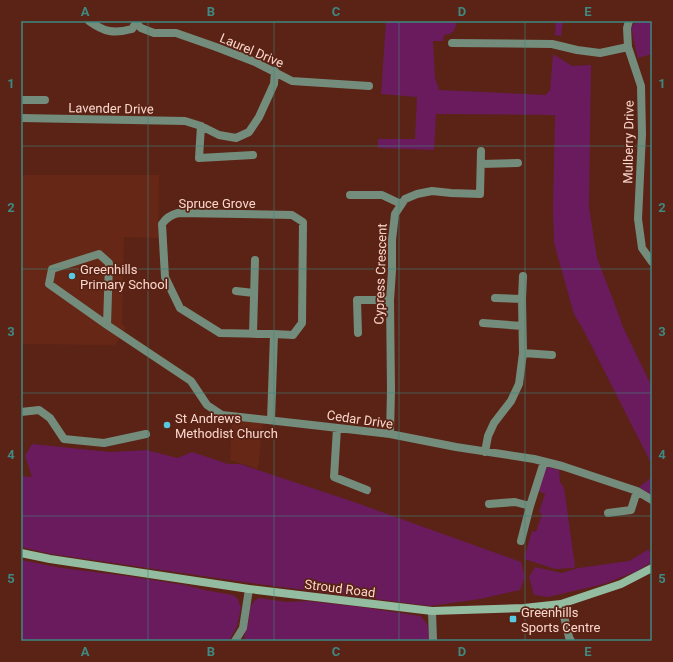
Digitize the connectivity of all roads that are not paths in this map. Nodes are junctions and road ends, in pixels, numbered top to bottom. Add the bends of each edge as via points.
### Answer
1 (89, 21) edge
2 (629, 21) edge
3 (136, 22) edge
4 (452, 43) dead end
5 (628, 47) junction
6 (275, 71) junction
7 (369, 86) dead end
8 (21, 100) edge
9 (45, 100) dead end
10 (21, 118) edge
11 (201, 126) junction
12 (481, 151) dead end
13 (253, 155) dead end
14 (518, 163) dead end
15 (481, 164) junction
16 (350, 195) dead end
17 (401, 204) junction
18 (255, 260) dead end
19 (652, 262) edge
20 (523, 276) dead end
21 (236, 291) dead end
22 (254, 293) junction
23 (495, 298) dead end
24 (522, 299) junction
25 (390, 300) junction
26 (483, 323) dead end
27 (107, 325) junction
28 (522, 326) junction
29 (358, 333) dead end
30 (253, 334) junction
31 (274, 334) junction
32 (523, 353) junction
33 (552, 355) dead end
34 (21, 412) edge
35 (271, 420) junction
36 (337, 428) junction
37 (146, 434) dead end
38 (390, 434) junction
39 (485, 452) junction
40 (544, 462) junction
41 (367, 490) dead end
42 (636, 491) junction
43 (652, 500) edge
44 (489, 504) dead end
45 (530, 506) junction
46 (608, 513) dead end
47 (521, 540) dead end
48 (21, 553) edge
49 (652, 568) edge
50 (249, 589) junction
51 (561, 604) junction
52 (432, 611) junction
53 (237, 641) edge
54 (433, 641) edge
55 (571, 641) edge

1 - 3 street, Laurel Drive via 110,32 132,30
2 - 5 street, Mulberry Drive
3 - 6 street, Laurel Drive via 141,28 154,32 176,33
4 - 5 street via 552,44 600,53
5 - 19 street, Mulberry Drive via 641,86 642,134 638,219 642,248
6 - 7 street, Laurel Drive via 292,81
6 - 11 street, Lavender Drive via 274,84 249,132 236,138 219,135
8 - 9 street
10 - 11 street, Lavender Drive via 185,121
11 - 13 street via 199,158
12 - 15 street
14 - 15 street
15 - 17 street via 480,194 432,191 417,194
16 - 17 street via 382,195
17 - 25 street, Cypress Crescent via 395,214 392,240
18 - 22 street
20 - 24 street
21 - 22 street
22 - 30 street
23 - 24 street
24 - 28 street
25 - 29 street via 357,300
25 - 38 street, Cypress Crescent
26 - 28 street
27 - 27 street, Cedar Drive via 109,263 99,254 52,270 49,284
27 - 35 street, Cedar Drive via 191,381 207,405 222,415
28 - 32 street
30 - 31 street, Spruce Grove
30 - 31 street, Spruce Grove via 220,332 180,308 165,277 162,224 170,216 178,213 292,215 303,222 302,323 293,335
31 - 35 street
32 - 33 street
32 - 39 street via 519,384 511,401 494,423
34 - 37 street via 39,410 50,418 64,439 104,443
35 - 36 street, Cedar Drive
36 - 38 street, Cedar Drive
36 - 41 street via 334,477
38 - 39 street, Cedar Drive
39 - 40 street, Cedar Drive
40 - 42 street, Cedar Drive
40 - 45 street
42 - 43 street, Cedar Drive
42 - 46 street via 630,510
44 - 45 street via 515,502
45 - 47 street
48 - 50 street, Stroud Road
49 - 51 street, Stroud Road via 621,584
50 - 52 street, Stroud Road
50 - 53 street via 243,628
51 - 52 street, Stroud Road
51 - 55 street
52 - 54 street

